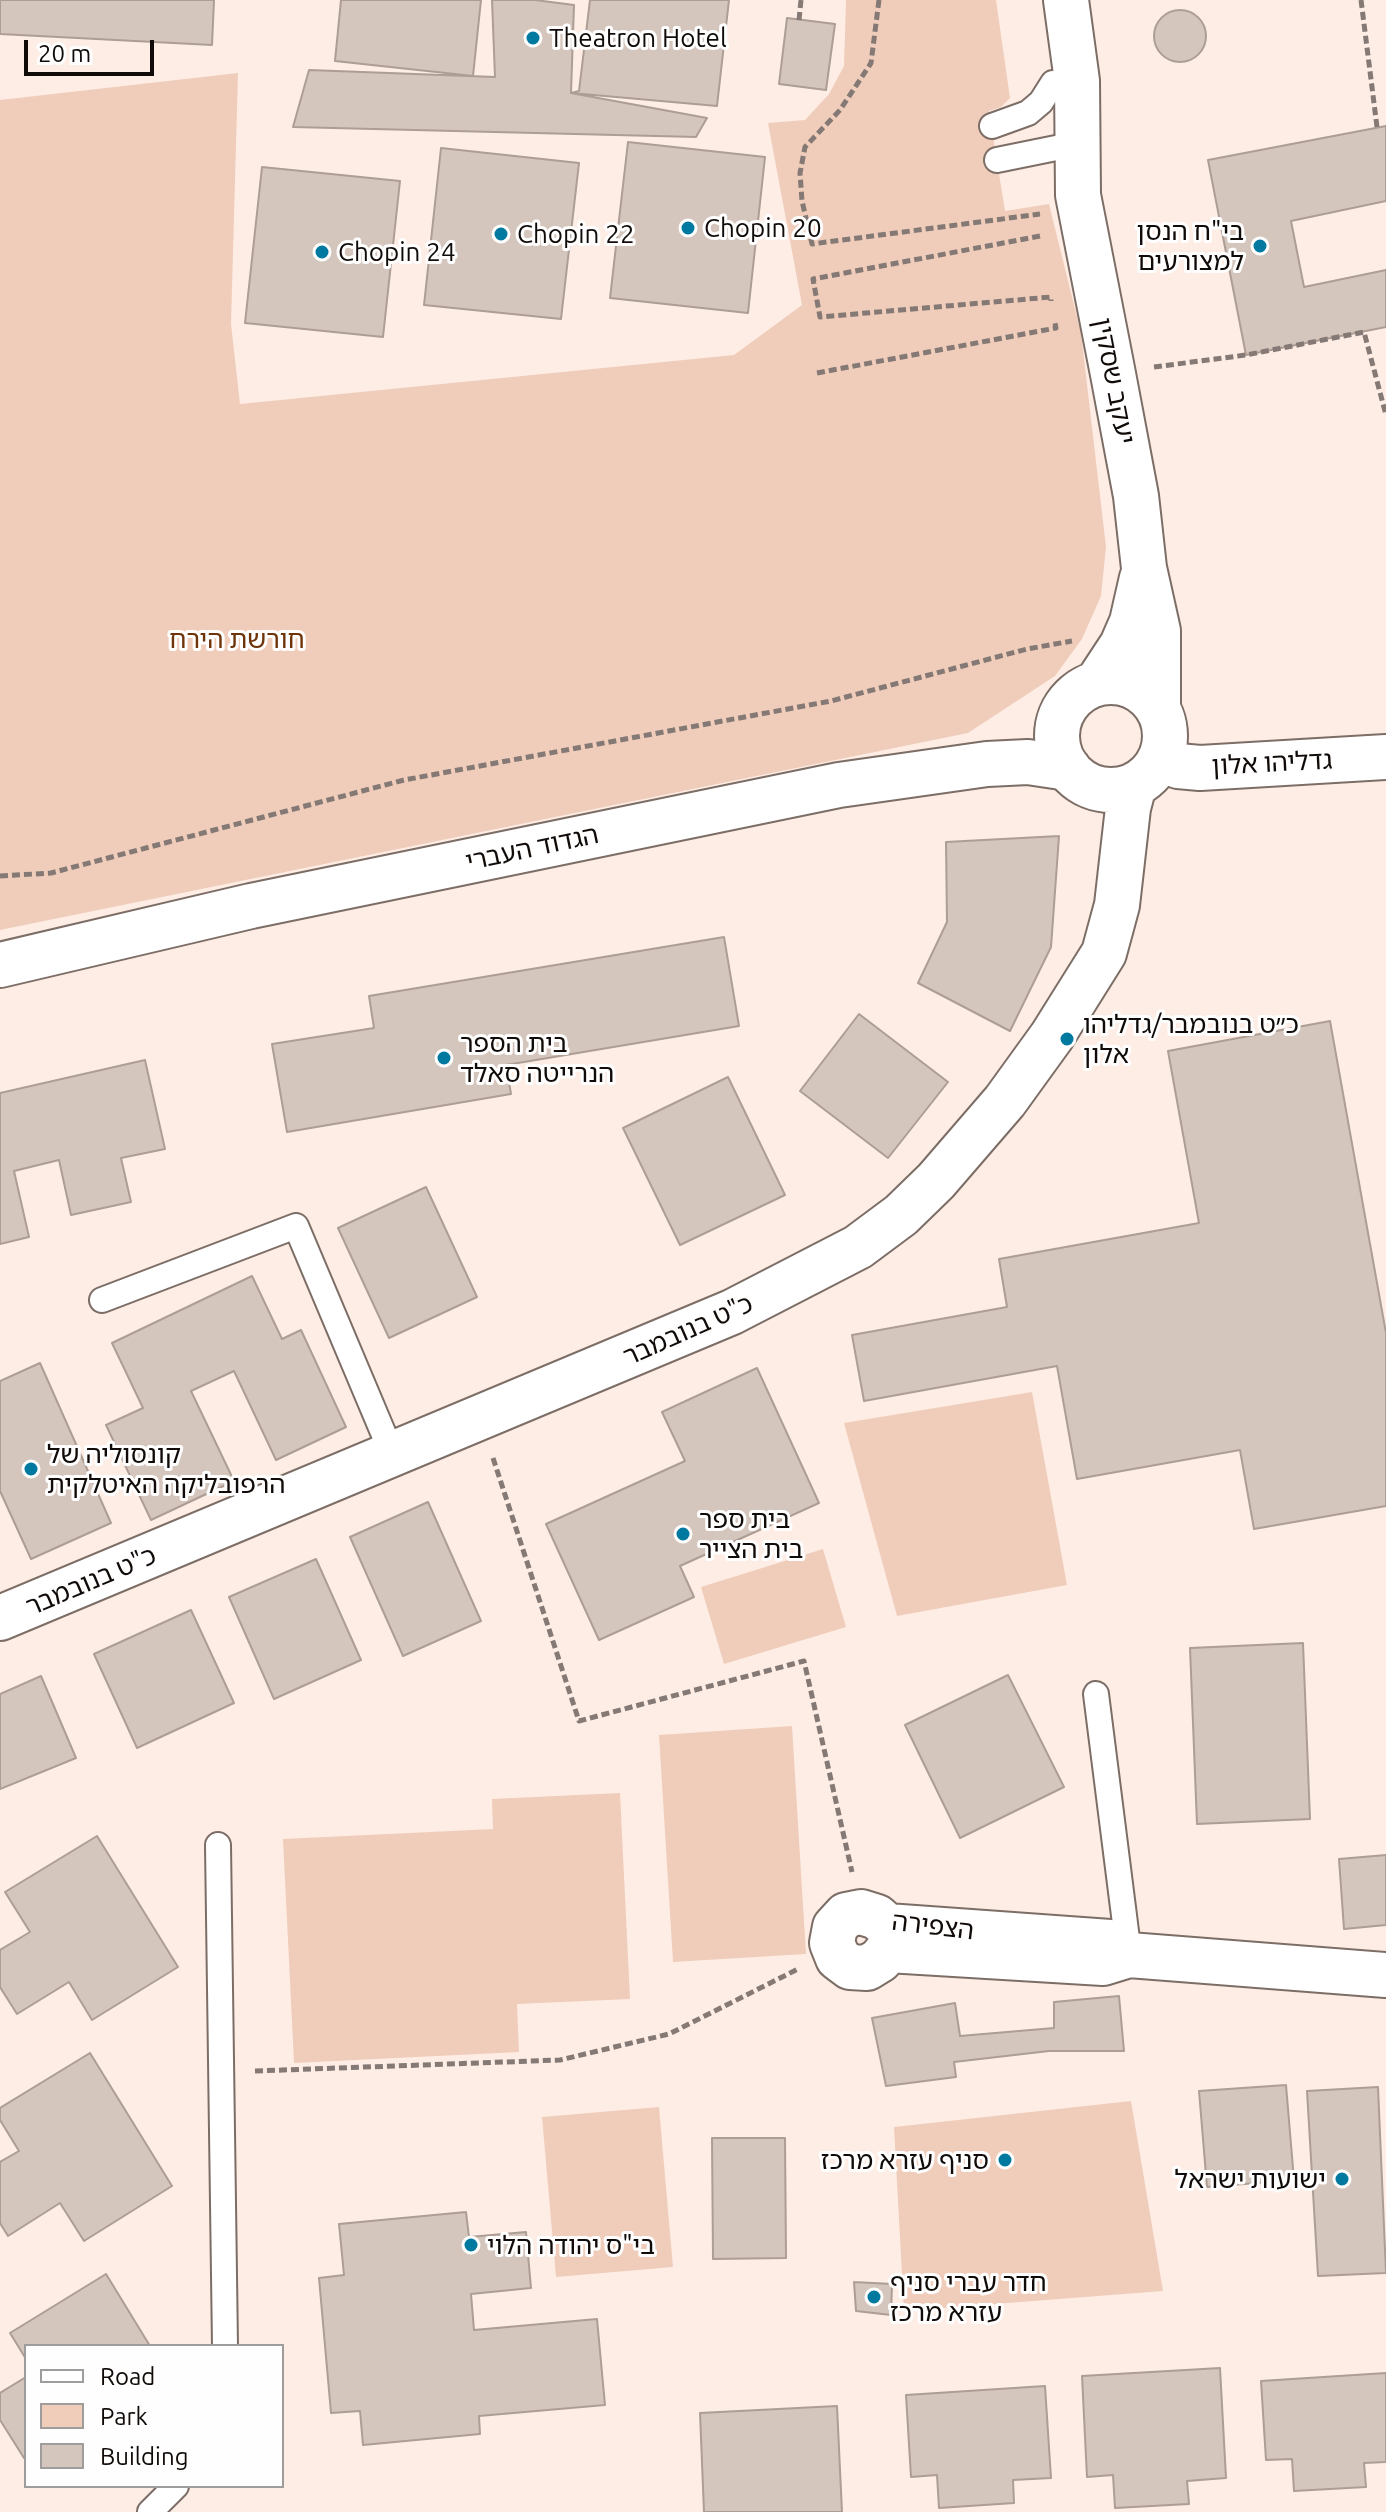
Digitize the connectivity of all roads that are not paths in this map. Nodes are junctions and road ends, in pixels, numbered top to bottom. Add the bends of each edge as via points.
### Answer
1 (1044, 0) edge
2 (1066, 0) edge
3 (1053, 83) junction
4 (992, 126) dead end
5 (1061, 147) junction
6 (997, 160) dead end
7 (1078, 195) junction
8 (1144, 568) junction
9 (1097, 683) junction
10 (1158, 708) junction
11 (1386, 757) edge
12 (1068, 768) junction
13 (1147, 772) junction
14 (0, 965) edge
15 (102, 1300) dead end
16 (393, 1456) junction
17 (0, 1618) edge
18 (1096, 1694) dead end
19 (218, 1845) dead end
20 (1129, 1955) junction
21 (1386, 1975) edge
22 (225, 2344) edge
23 (174, 2488) edge
24 (150, 2512) edge

1 - 3 street, יעקב שסקין
2 - 7 street, יעקב שסקין via 1077,81
3 - 4 lane via 1028,113
3 - 5 street, יעקב שסקין
5 - 6 lane
5 - 7 street, יעקב שסקין
7 - 8 street, יעקב שסקין via 1136,496
8 - 9 street, יעקב שסקין via 1132,622
8 - 10 street, יעקב שסקין via 1158,631
9 - 10 street via 1132,686
9 - 12 street via 1081,690 1059,717 1059,753
10 - 13 street via 1165,733
11 - 13 street, גדליהו אלון via 1178,766
12 - 13 street via 1081,781 1116,790
12 - 14 street, הגדוד העברי via 1028,762 839,785 251,906
13 - 16 street, כ"ט בנובמבר via 1128,808 1117,905 1104,953 1005,1101 901,1215 858,1247 732,1312
15 - 16 lane via 296,1226
16 - 17 street, כ"ט בנובמבר
18 - 20 lane
19 - 22 lane
20 - 20 street, הצפירה via 1110,1942 887,1926 861,1912 846,1915 835,1927 832,1943 838,1958 850,1967 867,1968 888,1950 1103,1963
20 - 21 street, הצפירה
23 - 24 lane

